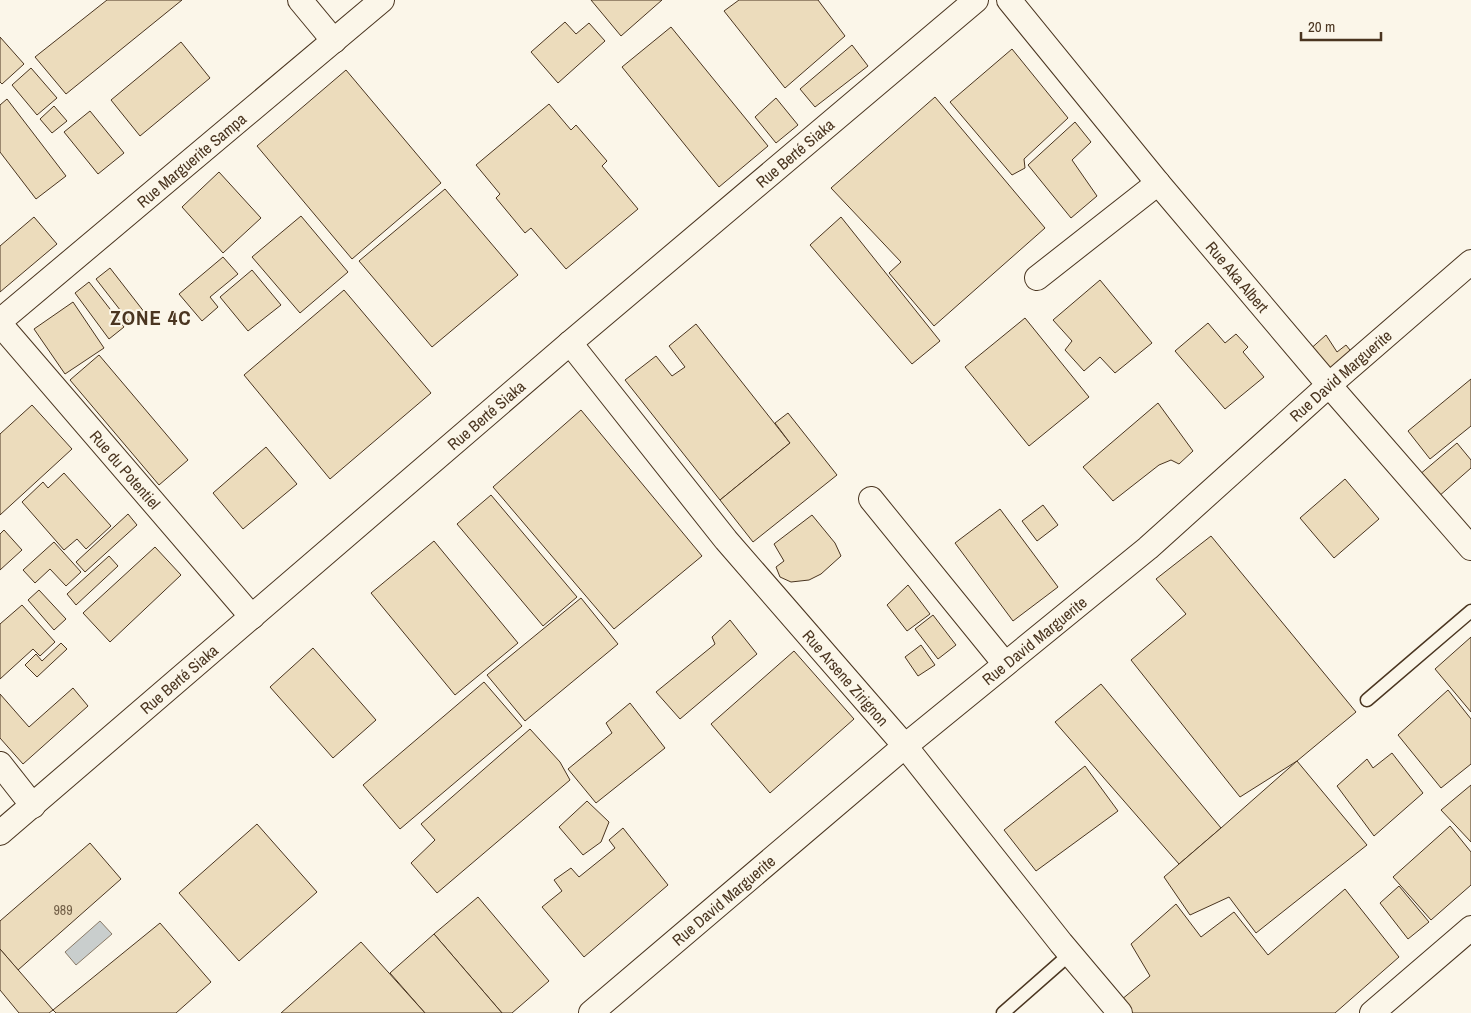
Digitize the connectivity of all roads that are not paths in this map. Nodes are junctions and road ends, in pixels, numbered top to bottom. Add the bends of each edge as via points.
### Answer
1 (300, 0) edge
2 (382, 0) edge
3 (976, 0) edge
4 (1009, 0) edge
5 (334, 41) junction
6 (1158, 182) junction
7 (1471, 262) edge
8 (1037, 278) dead end
9 (0, 322) edge
10 (570, 343) junction
11 (1329, 385) junction
12 (871, 499) dead end
13 (1471, 548) edge
14 (1471, 611) edge
15 (252, 616) junction
16 (1005, 664) junction
17 (1367, 700) dead end
18 (905, 746) junction
19 (0, 764) edge
20 (33, 806) junction
21 (0, 834) edge
22 (1471, 928) edge
23 (1070, 954) junction
24 (591, 1013) edge
25 (1003, 1013) edge
26 (1120, 1013) edge
27 (1372, 1013) edge

1 - 5 street
2 - 5 street, Rue Marguerite Sampa
3 - 10 street, Rue Berté Siaka
4 - 6 street, Rue Aka Albert
5 - 9 street, Rue Marguerite Sampa
6 - 8 street
6 - 11 street, Rue Aka Albert
7 - 11 street, Rue David Marguerite
9 - 15 street, Rue du Potentiel
10 - 15 street, Rue Berté Siaka
10 - 18 street, Rue Arsene Zirignon via 726,540
11 - 13 street, Rue Aka Albert
11 - 16 street, Rue David Marguerite via 1148,548
12 - 16 street
14 - 17 lane
15 - 20 street, Rue Berté Siaka
16 - 18 street, Rue David Marguerite
18 - 23 street, Rue Arsene Zirignon
18 - 24 street, Rue David Marguerite
19 - 20 street
20 - 21 street, Rue Berté Siaka
22 - 27 street
23 - 25 lane
23 - 26 street, Rue Arsene Zirignon

